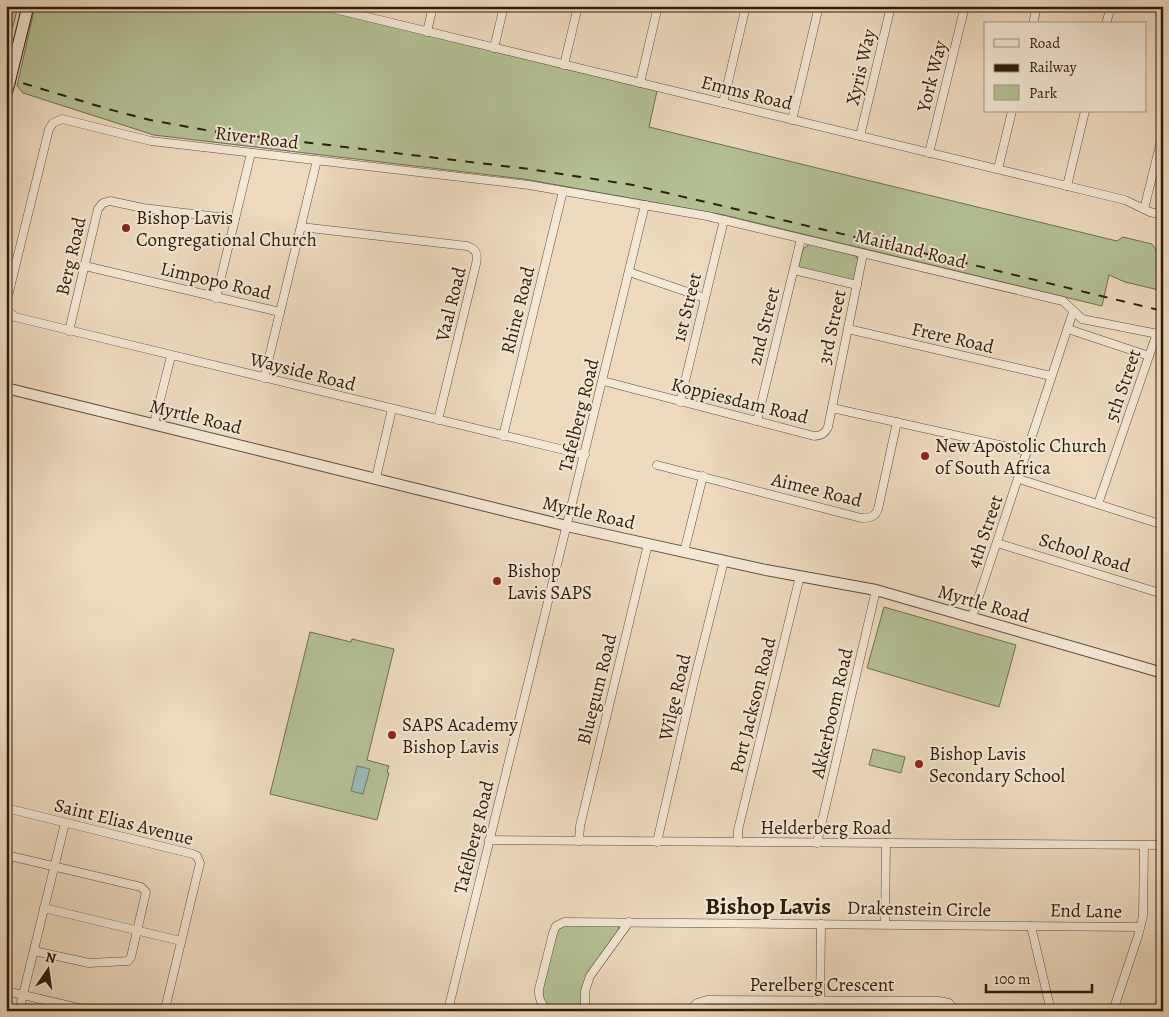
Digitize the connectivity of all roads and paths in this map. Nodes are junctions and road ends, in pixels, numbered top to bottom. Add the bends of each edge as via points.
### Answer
1 (28, 6) edge
2 (322, 6) edge
3 (360, 6) edge
4 (433, 6) edge
5 (504, 6) edge
6 (578, 6) edge
7 (658, 6) edge
8 (746, 6) edge
9 (819, 6) edge
10 (892, 6) edge
11 (965, 6) edge
12 (1037, 6) edge
13 (1111, 6) edge
14 (357, 15) junction
15 (1033, 22) edge
16 (1107, 22) edge
17 (427, 32) junction
18 (494, 48) junction
19 (564, 65) junction
20 (640, 83) junction
21 (8, 89) edge
22 (723, 103) junction
23 (1012, 112) edge
24 (1085, 112) edge
25 (792, 120) junction
26 (1163, 133) edge
27 (860, 136) junction
28 (251, 153) junction
29 (929, 153) junction
30 (318, 160) junction
31 (998, 169) junction
32 (1067, 186) junction
33 (563, 191) junction
34 (645, 205) junction
35 (1144, 209) junction
36 (1163, 215) edge
37 (235, 219) junction
38 (724, 220) junction
39 (301, 227) junction
40 (801, 239) junction
41 (863, 254) junction
42 (85, 266) junction
43 (794, 270) junction
44 (629, 272) junction
45 (857, 285) junction
46 (216, 298) junction
47 (705, 298) junction
48 (6, 304) edge
49 (6, 309) edge
50 (280, 312) junction
51 (1074, 312) junction
52 (848, 329) junction
53 (1068, 329) junction
54 (69, 331) junction
55 (1160, 334) edge
56 (171, 356) junction
57 (1149, 356) junction
58 (1051, 376) junction
59 (264, 378) junction
60 (603, 382) junction
61 (6, 388) edge
62 (680, 402) junction
63 (832, 408) junction
64 (392, 409) junction
65 (438, 420) junction
66 (757, 421) junction
67 (897, 422) junction
68 (154, 424) junction
69 (503, 436) junction
70 (1027, 451) junction
71 (585, 456) junction
72 (657, 465) dead end
73 (703, 476) junction
74 (376, 478) junction
75 (1019, 479) junction
76 (1098, 504) junction
77 (1163, 525) edge
78 (567, 526) junction
79 (997, 543) junction
80 (648, 544) junction
81 (684, 552) junction
82 (724, 561) junction
83 (800, 576) junction
84 (876, 590) junction
85 (1163, 594) edge
86 (972, 617) junction
87 (1163, 673) edge
88 (6, 808) edge
89 (65, 823) junction
90 (490, 840) junction
91 (579, 841) junction
92 (658, 842) junction
93 (738, 842) junction
94 (817, 843) junction
95 (886, 843) junction
96 (1144, 845) junction
97 (1163, 845) edge
98 (8, 855) edge
99 (54, 866) junction
100 (6, 872) edge
101 (44, 908) junction
102 (629, 922) junction
103 (821, 924) junction
104 (885, 924) junction
105 (1031, 926) junction
106 (1140, 927) junction
107 (138, 931) junction
108 (181, 941) junction
109 (34, 951) junction
110 (6, 991) edge
111 (23, 995) junction
112 (820, 1000) junction
113 (19, 1011) edge
114 (450, 1011) edge
115 (548, 1011) edge
116 (585, 1011) edge
117 (688, 1011) edge
118 (820, 1011) edge
119 (955, 1011) edge
120 (1051, 1011) edge
121 (1113, 1011) edge

1 - 21 main road, bridge
2 - 14 street, Emms Road
3 - 14 street
4 - 17 street
5 - 18 street
6 - 19 street
7 - 20 street
8 - 22 street
9 - 25 street
10 - 27 street, Xyris Way
11 - 29 street, York Way
12 - 15 street
13 - 16 street
14 - 17 street, Emms Road
17 - 18 street, Emms Road
18 - 19 street, Emms Road
19 - 20 street, Emms Road
20 - 22 street, Emms Road
22 - 25 street, Emms Road
23 - 31 street
24 - 32 street
25 - 27 street, Emms Road
26 - 35 street
27 - 29 street, Emms Road
28 - 30 street, River Road
28 - 37 street
28 - 48 street, River Road via 151,141 65,120 56,121 49,129
29 - 31 street, Emms Road
30 - 33 street, River Road
30 - 39 street
31 - 32 street, Emms Road
32 - 35 street, Emms Road via 1125,200
33 - 34 street, River Road
33 - 69 street, Rhine Road
34 - 38 street, Maitland Road
34 - 44 street, Tafelberg Road
35 - 36 street, Emms Road
37 - 42 street, Berg Road via 107,201 98,209
37 - 46 street
38 - 40 street, Maitland Road
38 - 47 street, 1st Street
39 - 50 street
39 - 65 street, Vaal Road via 467,246 475,251 476,264
40 - 41 street, Maitland Road
40 - 43 street, 2nd Street
41 - 45 street, 3rd Street
41 - 51 street, Maitland Road via 1062,301
42 - 46 street, Limpopo Road
42 - 54 street, Berg Road
43 - 45 street
43 - 66 street, 2nd Street
44 - 47 street
44 - 60 street, Tafelberg Road
45 - 52 street, 3rd Street
46 - 50 street, Limpopo Road
47 - 62 street, 1st Street
49 - 54 street, Wayside Road via 15,317
50 - 59 street
51 - 53 street, 4th Street
51 - 55 street, Maitland Road via 1082,318
52 - 58 street, Frere Road
52 - 63 street, 3rd Street
53 - 57 street
53 - 58 street, 4th Street
54 - 56 street, Wayside Road
55 - 57 street, 5th Street
56 - 59 street, Wayside Road
56 - 68 street
57 - 76 street, 5th Street
58 - 70 street, 4th Street
59 - 64 street, Wayside Road
60 - 62 street, Koppiesdam Road
60 - 71 street, Tafelberg Road
61 - 68 street, Myrtle Road
62 - 66 street, Koppiesdam Road
63 - 66 street, Koppiesdam Road via 827,430 818,436
63 - 67 street, Koppiesdam Road
64 - 65 street, Wayside Road
64 - 74 street
65 - 69 street, Wayside Road
67 - 70 street, Koppiesdam Road
67 - 73 street, Aimee Road via 878,508 869,518
68 - 74 street, Myrtle Road
69 - 71 street, Wayside Road
70 - 75 street, 4th Street
71 - 78 street, Tafelberg Road
72 - 73 street, Aimee Road
73 - 81 street
74 - 78 street, Myrtle Road
75 - 76 street
75 - 79 street, 4th Street
76 - 77 street
78 - 80 street, Myrtle Road
78 - 90 street, Tafelberg Road
79 - 85 street, School Road
79 - 86 street, 4th Street
80 - 81 street, Myrtle Road
80 - 91 street, Bluegum Road
81 - 82 street, Myrtle Road
82 - 83 street, Myrtle Road
82 - 92 street, Wilge Road
83 - 84 street, Myrtle Road
83 - 93 street, Port Jackson Road via 738,830
84 - 86 street, Myrtle Road
84 - 94 street, Akkerboom Road
86 - 87 street, Myrtle Road
88 - 89 street, Saint Elias Avenue
89 - 99 street
89 - 108 street, Saint Elias Avenue via 197,856 200,860
90 - 91 street, Helderberg Road
90 - 114 street, Tafelberg Road
91 - 92 street, Helderberg Road
92 - 93 street, Helderberg Road
93 - 94 street, Helderberg Road
94 - 95 street, Helderberg Road
95 - 96 street, Helderberg Road
95 - 104 street
96 - 97 street, Helderberg Road
96 - 106 street via 1144,905
98 - 99 street
98 - 100 street
99 - 101 street
99 - 107 street via 143,888 147,895
101 - 107 street
101 - 109 street
102 - 103 street, Drakenstein Circle
102 - 115 street, Drakenstein Circle via 568,921 556,926 539,993
102 - 116 street via 590,976 585,991
103 - 104 street, Drakenstein Circle
103 - 112 street
104 - 105 street, Drakenstein Circle
105 - 106 street, End Lane
105 - 120 street
106 - 121 street
107 - 108 street
107 - 109 street via 131,958 125,962 89,963
108 - 111 street, Saint Elias Avenue via 165,1009 83,1009
109 - 111 street
110 - 111 street
111 - 113 street
112 - 117 street, Perelberg Crescent via 707,1000
112 - 118 street
112 - 119 street, Perelberg Crescent via 938,1001 949,1003

